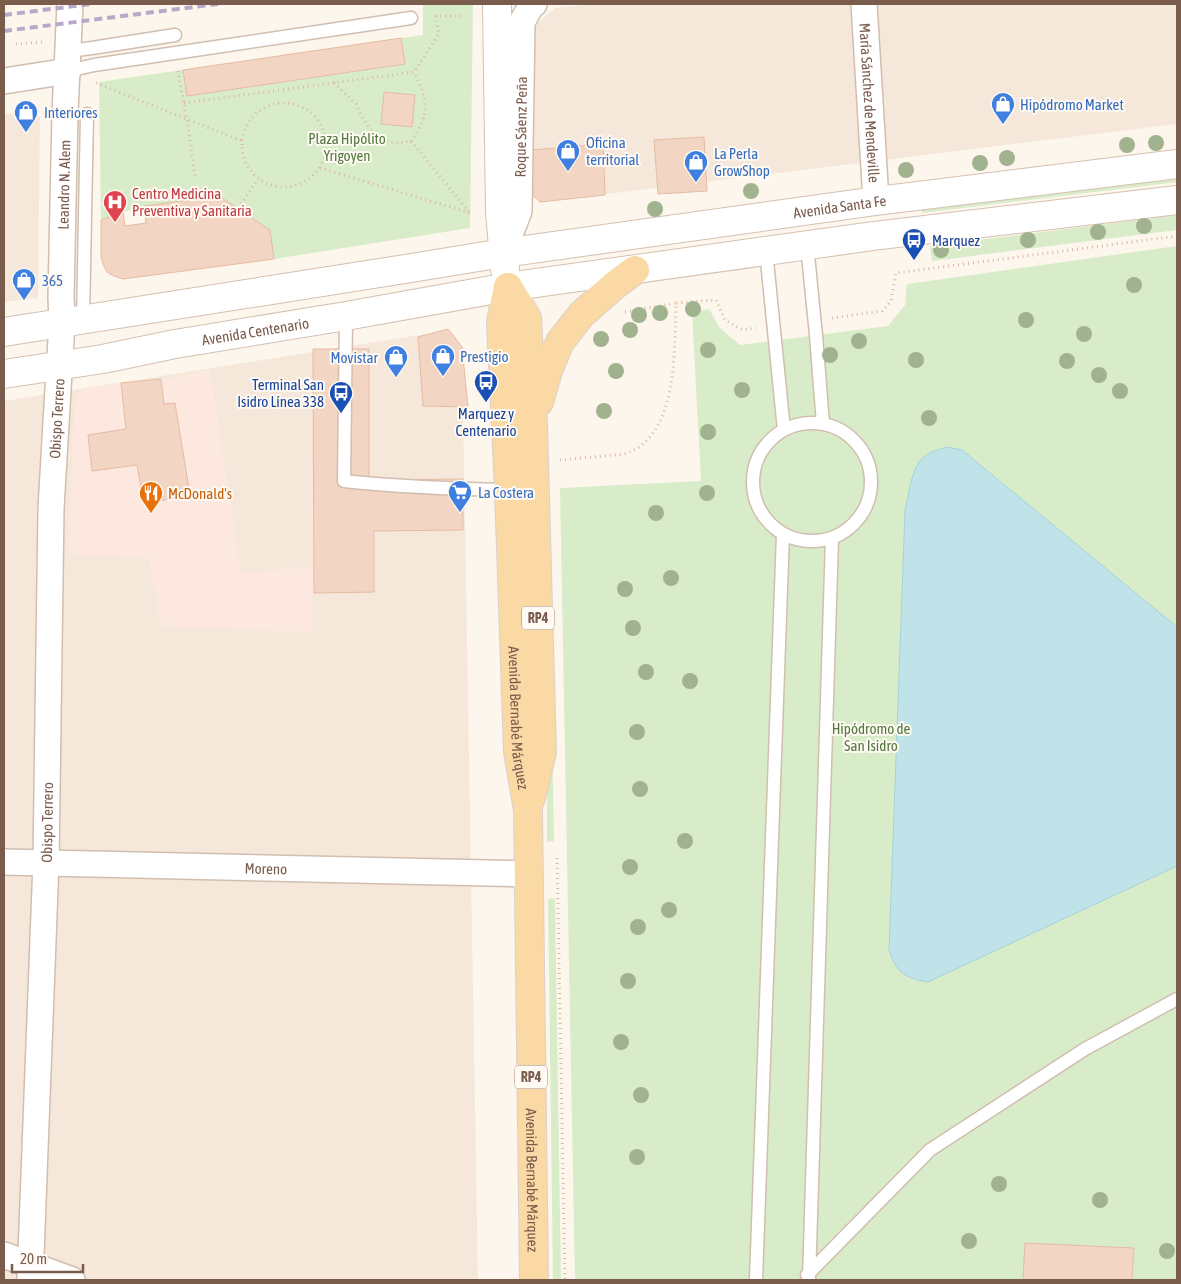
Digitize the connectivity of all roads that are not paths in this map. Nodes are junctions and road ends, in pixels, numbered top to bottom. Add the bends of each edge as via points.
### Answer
1 (70, 4) edge
2 (497, 4) edge
3 (534, 4) edge
4 (864, 4) edge
5 (411, 18) dead end
6 (175, 35) dead end
7 (68, 61) junction
8 (4, 81) edge
9 (86, 114) dead end
10 (1177, 164) edge
11 (1177, 200) edge
12 (876, 201) junction
13 (807, 245) junction
14 (766, 251) junction
15 (503, 252) junction
16 (636, 270) junction
17 (508, 288) junction
18 (346, 316) junction
19 (72, 321) junction
20 (4, 332) edge
21 (59, 366) junction
22 (4, 374) edge
23 (823, 424) junction
24 (533, 425) junction
25 (784, 430) junction
26 (509, 490) junction
27 (783, 534) junction
28 (832, 538) junction
29 (528, 810) junction
30 (4, 862) edge
31 (46, 862) junction
32 (529, 874) junction
33 (1177, 999) edge
34 (4, 1255) edge
35 (30, 1273) edge
36 (807, 1277) edge
37 (72, 1280) edge
38 (534, 1280) edge
39 (756, 1280) edge

1 - 7 street, Leandro N. Alem
2 - 15 main road, Roque Sáenz Peña / RP4
3 - 15 street, Roque Sáenz Peña via 522,22 519,211
4 - 12 street, María Sánchez de Mendeville
5 - 7 lane via 94,65
6 - 7 lane via 92,48
7 - 8 street
7 - 19 street, Leandro N. Alem via 61,297
9 - 19 lane
10 - 12 main road, Avenida Santa Fe
11 - 13 main road
12 - 15 main road, Avenida Santa Fe
13 - 14 main road
13 - 23 lane
14 - 16 main road
14 - 25 lane
15 - 17 main road, Roque Sáenz Peña / RP4
15 - 19 main road
16 - 17 main road
16 - 24 main road via 582,314 560,342
17 - 18 main road, Avenida Centenario
17 - 24 main road, Avenida Bernabé Márquez / RP4 via 527,318
17 - 26 main road, Avenida Bernabé Márquez / RP4 via 501,322
18 - 21 main road, Avenida Centenario
18 - 26 lane via 344,481
19 - 20 main road
19 - 21 street, Leandro N. Alem
21 - 22 main road, Avenida Centenario
21 - 31 street, Obispo Terrero via 50,508
23 - 25 lane via 802,423
23 - 28 lane via 843,431 859,446 869,466 871,488 865,509 851,526
24 - 29 main road, Avenida Bernabé Márquez / RP4 via 542,752
25 - 27 lane via 767,445 756,464 753,486 758,507 771,525
26 - 29 main road, Avenida Bernabé Márquez / RP4 via 518,752
27 - 28 lane via 811,541
27 - 39 lane
28 - 36 lane
29 - 32 main road, Avenida Bernabé Márquez / RP4
30 - 31 street, Moreno
31 - 32 street, Moreno
31 - 35 street, Obispo Terrero
32 - 38 main road, Avenida Bernabé Márquez / RP4
33 - 36 lane via 1085,1049 930,1150
34 - 35 street
35 - 37 street

